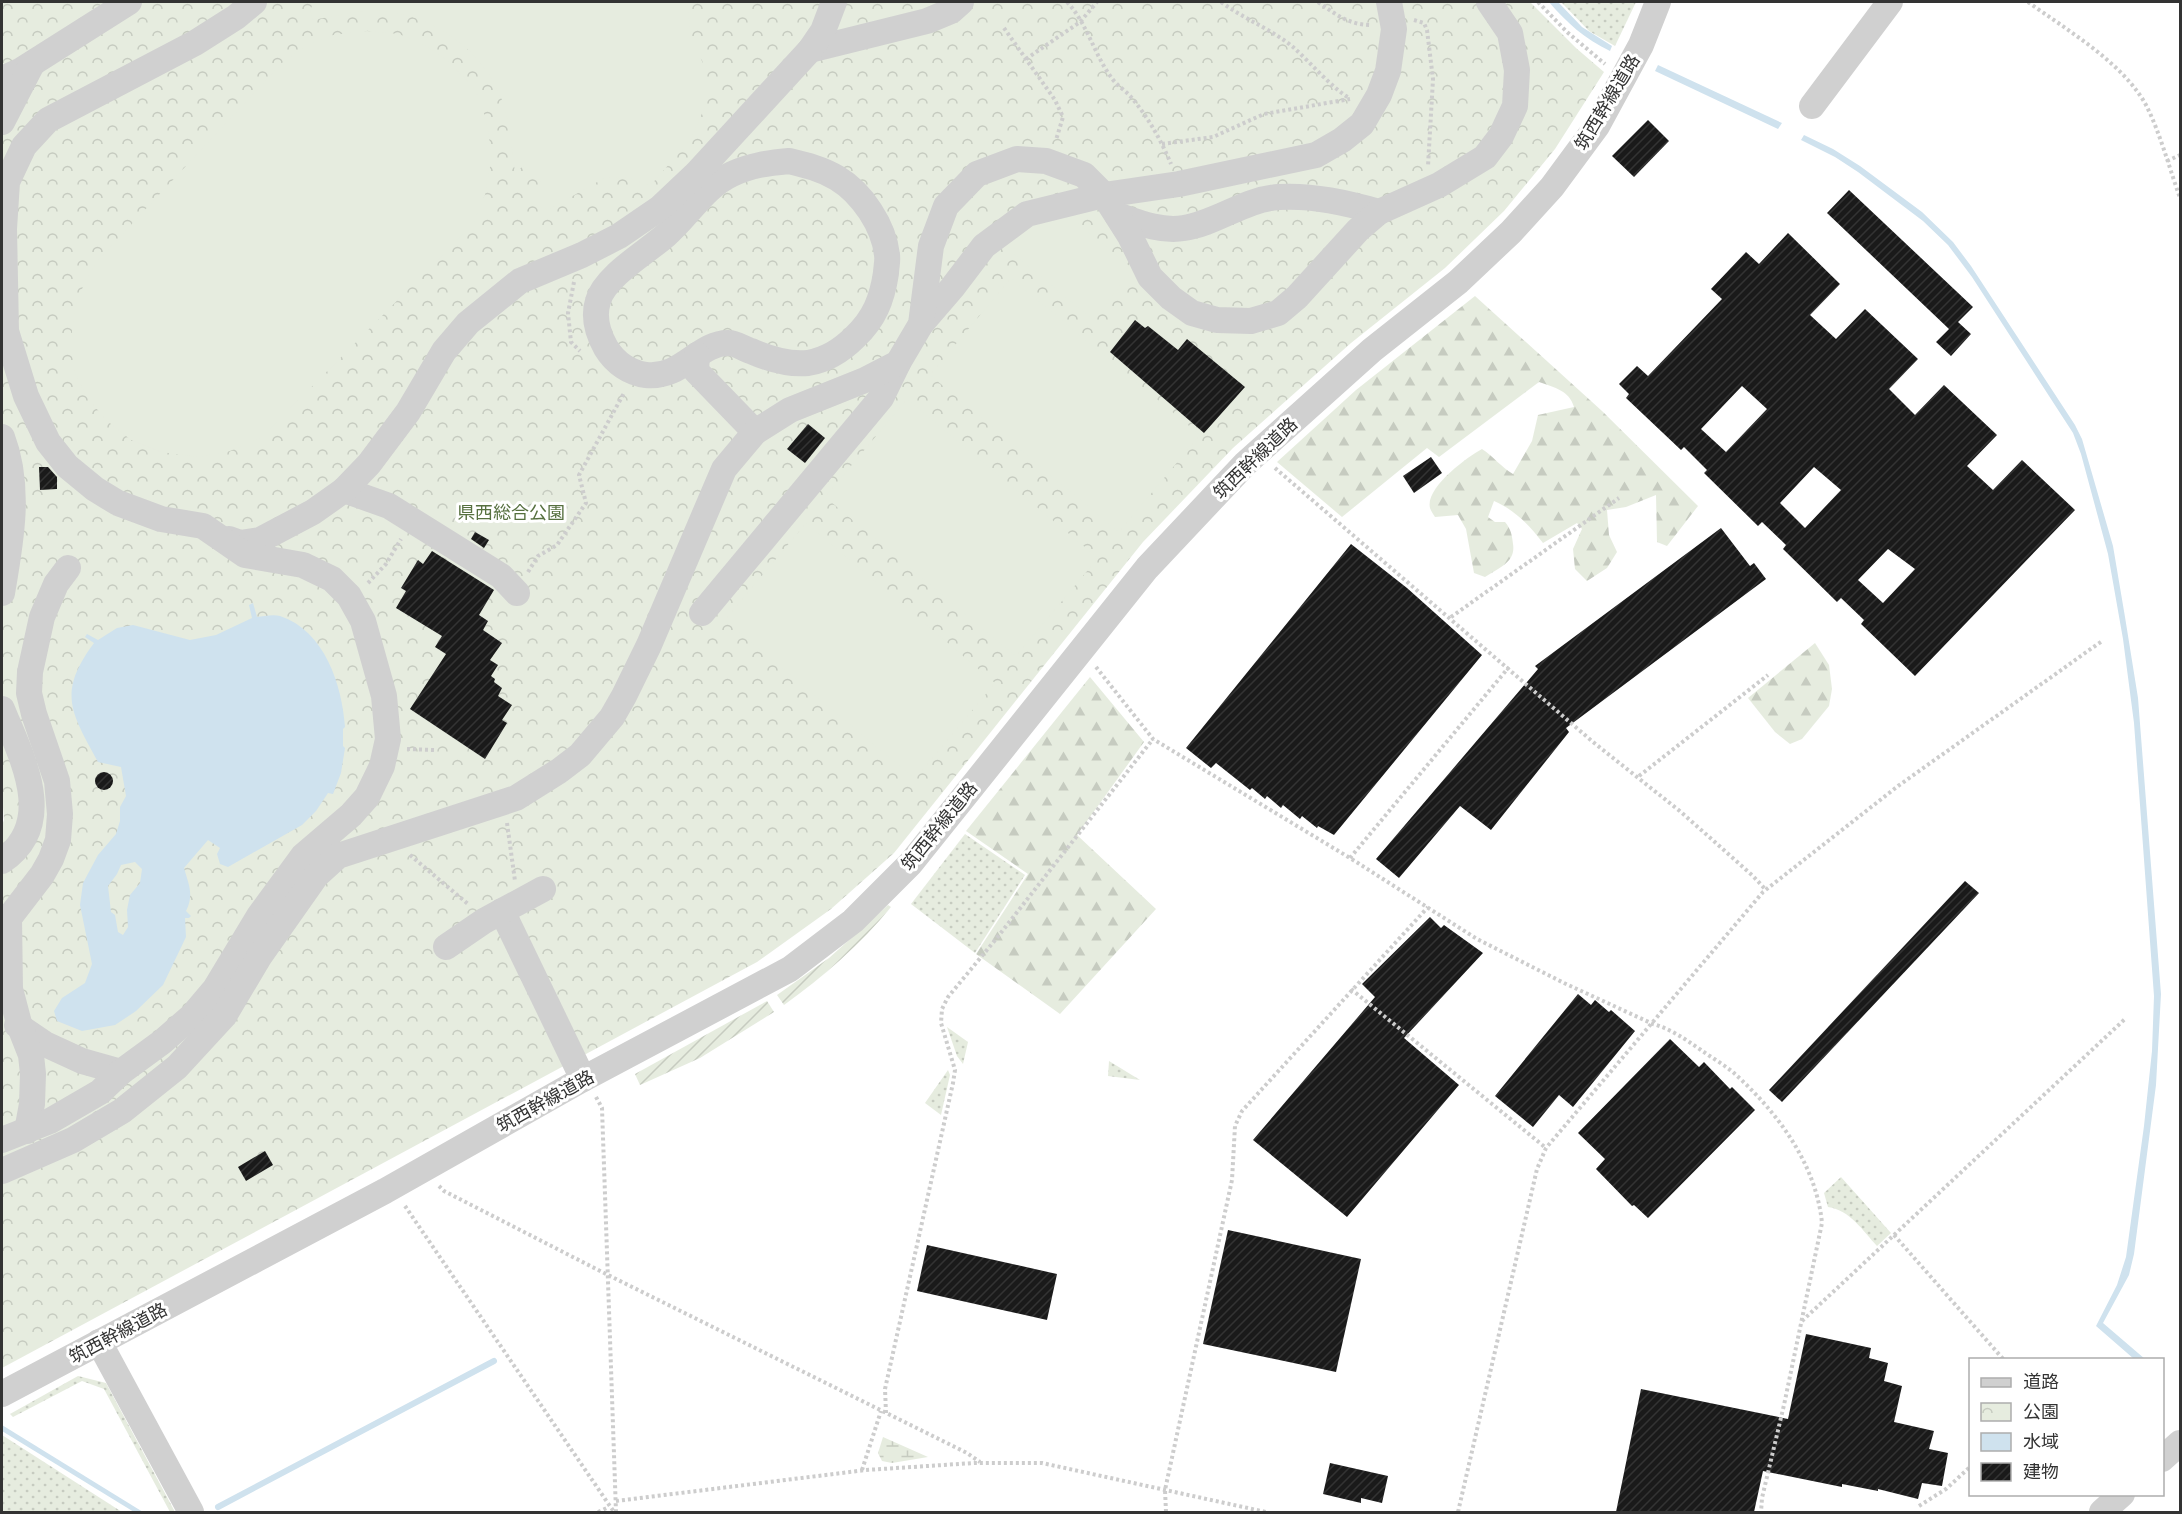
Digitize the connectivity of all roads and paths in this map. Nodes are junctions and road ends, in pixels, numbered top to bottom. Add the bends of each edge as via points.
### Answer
1 (129, 2) edge
2 (254, 2) edge
3 (834, 2) edge
4 (961, 2) edge
5 (1067, 2) edge
6 (1097, 2) edge
7 (1221, 2) edge
8 (1318, 2) edge
9 (1489, 2) edge
10 (1538, 2) edge
11 (1658, 2) edge
12 (1890, 2) edge
13 (2028, 2) edge
14 (1392, 16) edge
15 (1080, 22) junction
16 (1004, 28) dead end
17 (810, 50) junction
18 (1026, 59) junction
19 (33, 63) junction
20 (1625, 77) junction
21 (2, 79) edge
22 (1360, 105) junction
23 (1812, 106) dead end
24 (2, 122) edge
25 (1162, 144) junction
26 (2181, 155) edge
27 (2167, 160) junction
28 (1049, 162) junction
29 (1179, 184) junction
30 (1427, 191) junction
31 (2181, 198) edge
32 (1110, 205) junction
33 (1379, 212) junction
34 (921, 324) junction
35 (697, 355) junction
36 (898, 363) junction
37 (628, 387) dead end
38 (755, 432) junction
39 (2, 437) edge
40 (1257, 453) junction
41 (344, 490) junction
42 (1619, 498) dead end
43 (410, 519) junction
44 (216, 535) junction
45 (68, 568) dead end
46 (517, 592) joint
47 (2, 593) edge
48 (353, 603) junction
49 (702, 613) dead end
50 (1451, 617) junction
51 (2102, 641) dead end
52 (1091, 662) dead end
53 (1509, 667) junction
54 (1768, 675) dead end
55 (2, 709) edge
56 (1153, 740) junction
57 (1639, 776) junction
58 (504, 801) junction
59 (391, 839) junction
60 (1350, 858) junction
61 (2, 861) edge
62 (543, 890) dead end
63 (1766, 890) junction
64 (509, 900) junction
65 (468, 904) dead end
66 (1428, 907) junction
67 (5, 920) edge
68 (446, 947) dead end
69 (1351, 989) junction
70 (2125, 1019) dead end
71 (10, 1020) edge
72 (1653, 1024) junction
73 (121, 1072) junction
74 (584, 1078) junction
75 (27, 1131) junction
76 (2, 1140) edge
77 (1546, 1149) junction
78 (2, 1171) edge
79 (436, 1183) dead end
80 (400, 1200) dead end
81 (1894, 1235) junction
82 (608, 1275) junction
83 (1802, 1321) junction
84 (99, 1342) junction
85 (2003, 1358) edge
86 (2, 1394) edge
87 (884, 1412) junction
88 (2181, 1443) edge
89 (2164, 1458) edge
90 (980, 1463) junction
91 (1969, 1469) edge
92 (862, 1471) junction
93 (1165, 1490) junction
94 (2120, 1496) edge
95 (616, 1501) junction
96 (1919, 1506) dead end
97 (609, 1507) junction
98 (190, 1512) edge
99 (598, 1512) edge
100 (615, 1512) edge
101 (1166, 1512) edge
102 (1266, 1512) edge
103 (1458, 1512) edge
104 (1761, 1512) edge
105 (2102, 1512) edge

1 - 19 street
2 - 44 street via 195,43 48,120 24,146 7,182 6,331 27,396 48,442 67,466 118,503 161,519 203,526
3 - 17 street via 823,31
4 - 17 street via 927,21
5 - 15 path
6 - 15 path
7 - 22 path via 1292,46
8 - 14 path via 1358,25
9 - 30 street via 1510,33 1517,70 1515,106 1501,136 1485,157
10 - 20 path via 1597,59
11 - 20 street, 筑西幹線道路
12 - 23 street
13 - 27 path via 2112,64 2131,83 2147,108
14 - 22 street via 1388,71 1379,95
14 - 30 path via 1424,23 1427,30 1433,79
15 - 18 path
15 - 25 path via 1111,77 1149,120
16 - 18 path
17 - 41 street via 660,208 619,236 520,281 468,323 444,351 408,412
18 - 28 path via 1063,117
19 - 21 street
19 - 24 street
20 - 40 street, 筑西幹線道路 via 1597,126 1552,187 1511,232
22 - 25 path via 1264,114 1213,137
22 - 29 street via 1362,124 1316,155
25 - 29 path
26 - 27 path
27 - 31 path
28 - 32 street via 1084,175
28 - 34 street via 1017,159 977,174 946,206 932,246
29 - 32 street
30 - 33 street
32 - 33 street via 1151,226 1182,229 1246,204 1278,197 1327,200
32 - 33 street via 1150,276 1171,298 1192,313 1217,320 1251,321 1278,313 1297,297
32 - 34 street via 1027,214 984,246
34 - 36 street
35 - 35 street via 730,343 774,360 808,363 831,356 866,327 878,309 888,256 873,214 856,194 837,178 789,161 761,163 741,170 711,187 668,234 608,284 598,299 596,316 600,337 623,367 654,376 682,367
35 - 38 street via 696,371
36 - 38 street via 790,410
36 - 49 street via 881,399
37 - 46 path via 579,475 586,503 557,545 538,556
38 - 58 street via 724,469 649,645 612,717 580,755 516,798
39 - 47 street via 13,484 11,541
40 - 50 path
40 - 74 street, 筑西幹線道路 via 1147,568 911,863 853,921 790,969
41 - 43 street via 389,506
41 - 44 street via 313,512 260,540 240,543
42 - 50 path
43 - 46 street via 501,576
43 - 48 path via 386,564
44 - 48 street via 245,555 303,565 332,579
45 - 67 street via 56,584 42,617 29,693 57,781 58,840 42,875
48 - 73 street via 363,621 384,696 388,739 382,765 367,797 303,856 197,1010
50 - 53 path
51 - 63 path via 1898,786
52 - 56 path
53 - 57 path via 1593,742
53 - 60 path
54 - 57 path
55 - 61 street via 27,772 33,809 25,835
56 - 60 path
56 - 87 path via 942,1009 941,1023 955,1070 885,1389
57 - 63 path
58 - 59 street
58 - 64 path
59 - 65 path
59 - 78 street via 338,856 316,876 259,957 224,1016 177,1067 122,1111 73,1140
60 - 66 path
62 - 64 street
63 - 72 path
64 - 68 street
64 - 74 street
66 - 69 path
66 - 72 path via 1477,939
67 - 71 street
69 - 77 path
69 - 93 path via 1242,1111 1235,1126 1232,1180
70 - 81 path
71 - 73 street via 45,1044 82,1061
71 - 75 street via 31,1055 32,1104
72 - 77 path
72 - 83 path via 1668,1028 1734,1072 1770,1110 1811,1174 1822,1222
73 - 75 street via 100,1092
74 - 82 path via 602,1105
74 - 84 street, 筑西幹線道路 via 385,1191
75 - 76 street
77 - 103 path via 1537,1169
79 - 82 path via 444,1191
80 - 97 path
81 - 83 path
81 - 85 path
82 - 87 path
82 - 95 path
83 - 104 path
84 - 86 street, 筑西幹線道路
84 - 98 street
87 - 90 path via 968,1453
87 - 92 path
88 - 89 street
90 - 92 path
90 - 93 path via 1042,1463
91 - 96 path
92 - 95 path
93 - 101 path
93 - 102 path
94 - 105 street
95 - 100 path
97 - 99 path
97 - 100 path

